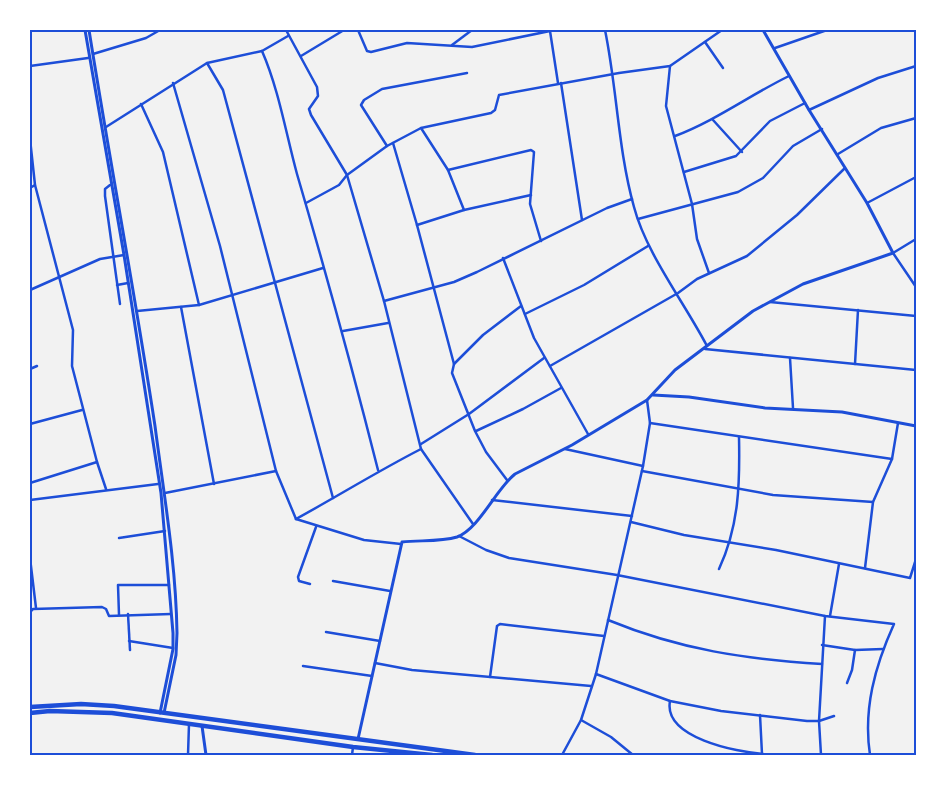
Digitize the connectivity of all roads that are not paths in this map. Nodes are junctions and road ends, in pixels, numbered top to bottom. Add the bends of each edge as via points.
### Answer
1 (85, 30) edge
2 (90, 30) edge
3 (160, 30) edge
4 (286, 30) edge
5 (344, 30) edge
6 (358, 30) edge
7 (472, 30) edge
8 (550, 30) edge
9 (604, 30) edge
10 (722, 30) edge
11 (764, 30) edge
12 (827, 30) edge
13 (288, 36) junction
14 (705, 42) junction
15 (452, 45) junction
16 (775, 48) junction
17 (262, 51) junction
18 (93, 54) junction
19 (300, 56) junction
20 (88, 58) junction
21 (207, 63) junction
22 (30, 66) edge
23 (670, 66) junction
24 (916, 66) edge
25 (723, 68) dead end
26 (467, 73) dead end
27 (614, 74) junction
28 (790, 75) junction
29 (173, 83) junction
30 (560, 83) junction
31 (805, 103) junction
32 (141, 104) junction
33 (809, 110) junction
34 (916, 118) edge
35 (713, 120) junction
36 (106, 127) junction
37 (421, 128) junction
38 (822, 129) junction
39 (675, 136) junction
40 (30, 139) edge
41 (393, 143) junction
42 (387, 146) junction
43 (742, 152) junction
44 (838, 154) junction
45 (845, 168) junction
46 (448, 170) junction
47 (684, 172) junction
48 (347, 174) junction
49 (916, 177) edge
50 (35, 185) junction
51 (110, 185) junction
52 (30, 188) edge
53 (531, 195) junction
54 (632, 199) junction
55 (306, 203) junction
56 (868, 203) junction
57 (692, 204) junction
58 (464, 210) junction
59 (638, 219) junction
60 (582, 220) junction
61 (417, 225) junction
62 (916, 239) edge
63 (541, 241) junction
64 (648, 246) junction
65 (893, 253) junction
66 (124, 255) junction
67 (112, 256) junction
68 (503, 258) junction
69 (323, 268) junction
70 (709, 273) junction
71 (58, 277) junction
72 (275, 280) junction
73 (128, 283) junction
74 (117, 285) junction
75 (916, 287) edge
76 (432, 288) junction
77 (30, 290) edge
78 (678, 293) junction
79 (230, 295) junction
80 (384, 301) junction
81 (770, 302) junction
82 (120, 304) dead end
83 (199, 305) junction
84 (520, 306) junction
85 (181, 307) junction
86 (858, 310) junction
87 (137, 311) junction
88 (525, 315) junction
89 (916, 316) edge
90 (388, 323) junction
91 (342, 331) junction
92 (706, 347) junction
93 (545, 358) junction
94 (790, 358) junction
95 (454, 364) junction
96 (855, 364) junction
97 (37, 366) dead end
98 (550, 366) junction
99 (30, 369) edge
100 (916, 370) edge
101 (561, 388) junction
102 (653, 395) junction
103 (647, 400) junction
104 (792, 408) junction
105 (82, 410) junction
106 (469, 414) junction
107 (898, 422) junction
108 (650, 423) junction
109 (30, 424) edge
110 (916, 426) edge
111 (475, 431) junction
112 (588, 434) junction
113 (739, 437) junction
114 (421, 447) junction
115 (564, 449) junction
116 (892, 459) junction
117 (96, 462) junction
118 (643, 466) junction
119 (378, 470) junction
120 (276, 471) junction
121 (642, 471) junction
122 (507, 480) junction
123 (30, 483) edge
124 (158, 484) junction
125 (214, 484) junction
126 (106, 489) junction
127 (740, 490) junction
128 (165, 493) junction
129 (334, 498) junction
130 (30, 500) edge
131 (492, 500) junction
132 (872, 502) junction
133 (165, 514) junction
134 (632, 516) junction
135 (296, 519) junction
136 (631, 522) junction
137 (473, 524) junction
138 (316, 527) junction
139 (165, 531) junction
140 (459, 536) junction
141 (119, 538) dead end
142 (730, 542) junction
143 (401, 544) junction
144 (30, 558) edge
145 (916, 559) edge
146 (839, 564) junction
147 (865, 568) junction
148 (719, 569) dead end
149 (617, 575) junction
150 (333, 581) dead end
151 (310, 584) dead end
152 (170, 585) junction
153 (390, 591) junction
154 (36, 608) junction
155 (128, 614) junction
156 (172, 614) junction
157 (119, 615) junction
158 (825, 616) junction
159 (830, 616) junction
160 (608, 620) junction
161 (326, 632) dead end
162 (30, 635) edge
163 (604, 636) junction
164 (129, 641) junction
165 (380, 641) junction
166 (822, 645) junction
167 (173, 648) junction
168 (883, 649) junction
169 (130, 650) dead end
170 (854, 650) junction
171 (375, 663) junction
172 (822, 664) junction
173 (303, 666) dead end
174 (596, 674) junction
175 (372, 676) junction
176 (490, 677) junction
177 (847, 683) dead end
178 (591, 686) junction
179 (670, 701) junction
180 (30, 707) edge
181 (30, 713) edge
182 (162, 713) junction
183 (760, 715) junction
184 (834, 716) dead end
185 (581, 720) junction
186 (819, 721) junction
187 (189, 724) junction
188 (202, 726) junction
189 (358, 740) junction
190 (353, 747) junction
191 (763, 754) edge
192 (188, 755) edge
193 (206, 755) edge
194 (352, 755) edge
195 (432, 755) edge
196 (475, 755) edge
197 (562, 755) edge
198 (633, 755) edge
199 (821, 755) edge
200 (870, 755) edge

1 - 20 street
2 - 18 street
3 - 18 street via 146,38
4 - 13 street
5 - 19 street
6 - 15 street via 368,52 407,43
7 - 15 street
8 - 15 street via 472,47
8 - 30 street
9 - 27 street
10 - 14 street
11 - 16 street
12 - 16 street
13 - 17 street
13 - 19 street
14 - 23 street
14 - 25 street
16 - 28 street
17 - 21 street
17 - 55 street
18 - 36 street
19 - 48 street via 317,87 318,96 309,110
20 - 22 street
20 - 51 street
21 - 29 street
21 - 72 street via 223,90
23 - 27 street
23 - 39 street via 666,106
24 - 33 street via 878,78
26 - 42 street via 382,89 364,100 362,105
27 - 30 street
27 - 54 street
28 - 31 street
28 - 35 street
29 - 32 street
29 - 79 street via 220,246
30 - 37 street via 499,95 496,110 486,116
30 - 60 street
31 - 33 street
31 - 43 street via 770,121
32 - 36 street
32 - 83 street via 164,152
33 - 38 street
34 - 44 street via 881,128
35 - 39 street
35 - 43 street
36 - 87 street
37 - 41 street
37 - 46 street
38 - 44 street
38 - 57 street via 793,146 756,183 731,195
39 - 47 street
40 - 50 street
41 - 42 street
41 - 61 street
42 - 48 street
43 - 47 street via 728,160
44 - 45 street
45 - 56 street
45 - 70 street via 792,219 747,256
46 - 53 street via 531,150 535,154
46 - 58 street
47 - 57 street
48 - 55 street via 339,185
48 - 80 street
49 - 56 street
50 - 52 street
50 - 71 street
51 - 66 street
51 - 67 street via 105,192
53 - 58 street
53 - 63 street via 531,210
54 - 59 street
54 - 60 street
55 - 69 street
56 - 65 street
57 - 59 street
57 - 70 street via 697,239
58 - 61 street
59 - 64 street
60 - 63 street
61 - 76 street
62 - 65 street
63 - 68 street
64 - 78 street
64 - 88 street via 584,285
65 - 75 street
65 - 81 street via 803,284
66 - 67 street
66 - 73 street
67 - 71 street
67 - 74 street
68 - 76 street via 477,272
68 - 84 street
69 - 72 street
69 - 91 street
70 - 78 street
71 - 77 street
71 - 105 street via 73,330 72,360
72 - 79 street
72 - 129 street
73 - 74 street
73 - 124 street
74 - 82 street
76 - 80 street
76 - 95 street
78 - 92 street
78 - 98 street
79 - 83 street
79 - 120 street
80 - 90 street
81 - 86 street
81 - 92 street via 747,315
83 - 85 street
84 - 88 street
84 - 95 street via 483,335
85 - 87 street
85 - 125 street
86 - 89 street
86 - 96 street
87 - 128 street
88 - 93 street
90 - 91 street
90 - 114 street
91 - 119 street
92 - 94 street
92 - 102 street via 676,370
93 - 98 street
93 - 106 street
94 - 96 street
94 - 104 street
95 - 106 street via 452,373
96 - 100 street
97 - 99 street
98 - 101 street
101 - 111 street
101 - 112 street
102 - 103 street
102 - 104 street via 765,408
103 - 108 street
103 - 112 street
104 - 107 street via 842,412
105 - 109 street
105 - 117 street
106 - 111 street
106 - 114 street
107 - 110 street
107 - 116 street
108 - 113 street
108 - 118 street
111 - 122 street
112 - 115 street
113 - 116 street
113 - 127 street
114 - 119 street
114 - 137 street
115 - 118 street
115 - 122 street
116 - 132 street
117 - 123 street
117 - 126 street
118 - 121 street
119 - 129 street
120 - 125 street
120 - 135 street
121 - 127 street
121 - 134 street
122 - 131 street
124 - 126 street
124 - 133 street
125 - 128 street
126 - 130 street
127 - 132 street via 828,501
127 - 142 street
128 - 133 street
129 - 135 street
131 - 134 street
131 - 137 street
132 - 147 street
133 - 139 street
133 - 182 street via 177,633 176,655
134 - 136 street
135 - 138 street
136 - 142 street
136 - 149 street
137 - 140 street
138 - 143 street via 364,540
138 - 151 street via 298,577 299,581
139 - 141 street
139 - 152 street
140 - 143 street
140 - 149 street via 510,558
142 - 146 street
142 - 148 street
143 - 153 street
144 - 154 street
145 - 147 street via 910,578
146 - 147 street
146 - 159 street
149 - 158 street
149 - 160 street
150 - 153 street
152 - 156 street
152 - 157 street via 118,585
153 - 165 street
154 - 157 street via 102,606 109,616
154 - 162 street via 30,612
155 - 156 street
155 - 157 street
155 - 164 street
156 - 167 street
158 - 159 street
158 - 166 street
159 - 168 street via 894,624
160 - 163 street
160 - 172 street via 639,632 739,657
161 - 165 street
163 - 174 street
163 - 176 street via 500,624 497,626
164 - 167 street
164 - 169 street
165 - 171 street
166 - 170 street
166 - 172 street
167 - 182 street
168 - 170 street
168 - 200 street via 867,712
170 - 177 street
171 - 175 street
171 - 176 street
172 - 186 street
173 - 175 street
174 - 178 street
174 - 179 street
175 - 189 street
176 - 178 street
178 - 185 street
179 - 183 street
179 - 191 street via 668,710 671,717 693,736 740,752
180 - 182 highway via 81,704
181 - 187 highway via 112,713
182 - 189 highway
183 - 186 street
183 - 191 street
184 - 186 street
185 - 197 street
185 - 198 street via 611,737
186 - 199 street
187 - 188 highway
187 - 192 street
188 - 190 highway
188 - 193 street
189 - 196 highway
190 - 194 street
190 - 195 highway

